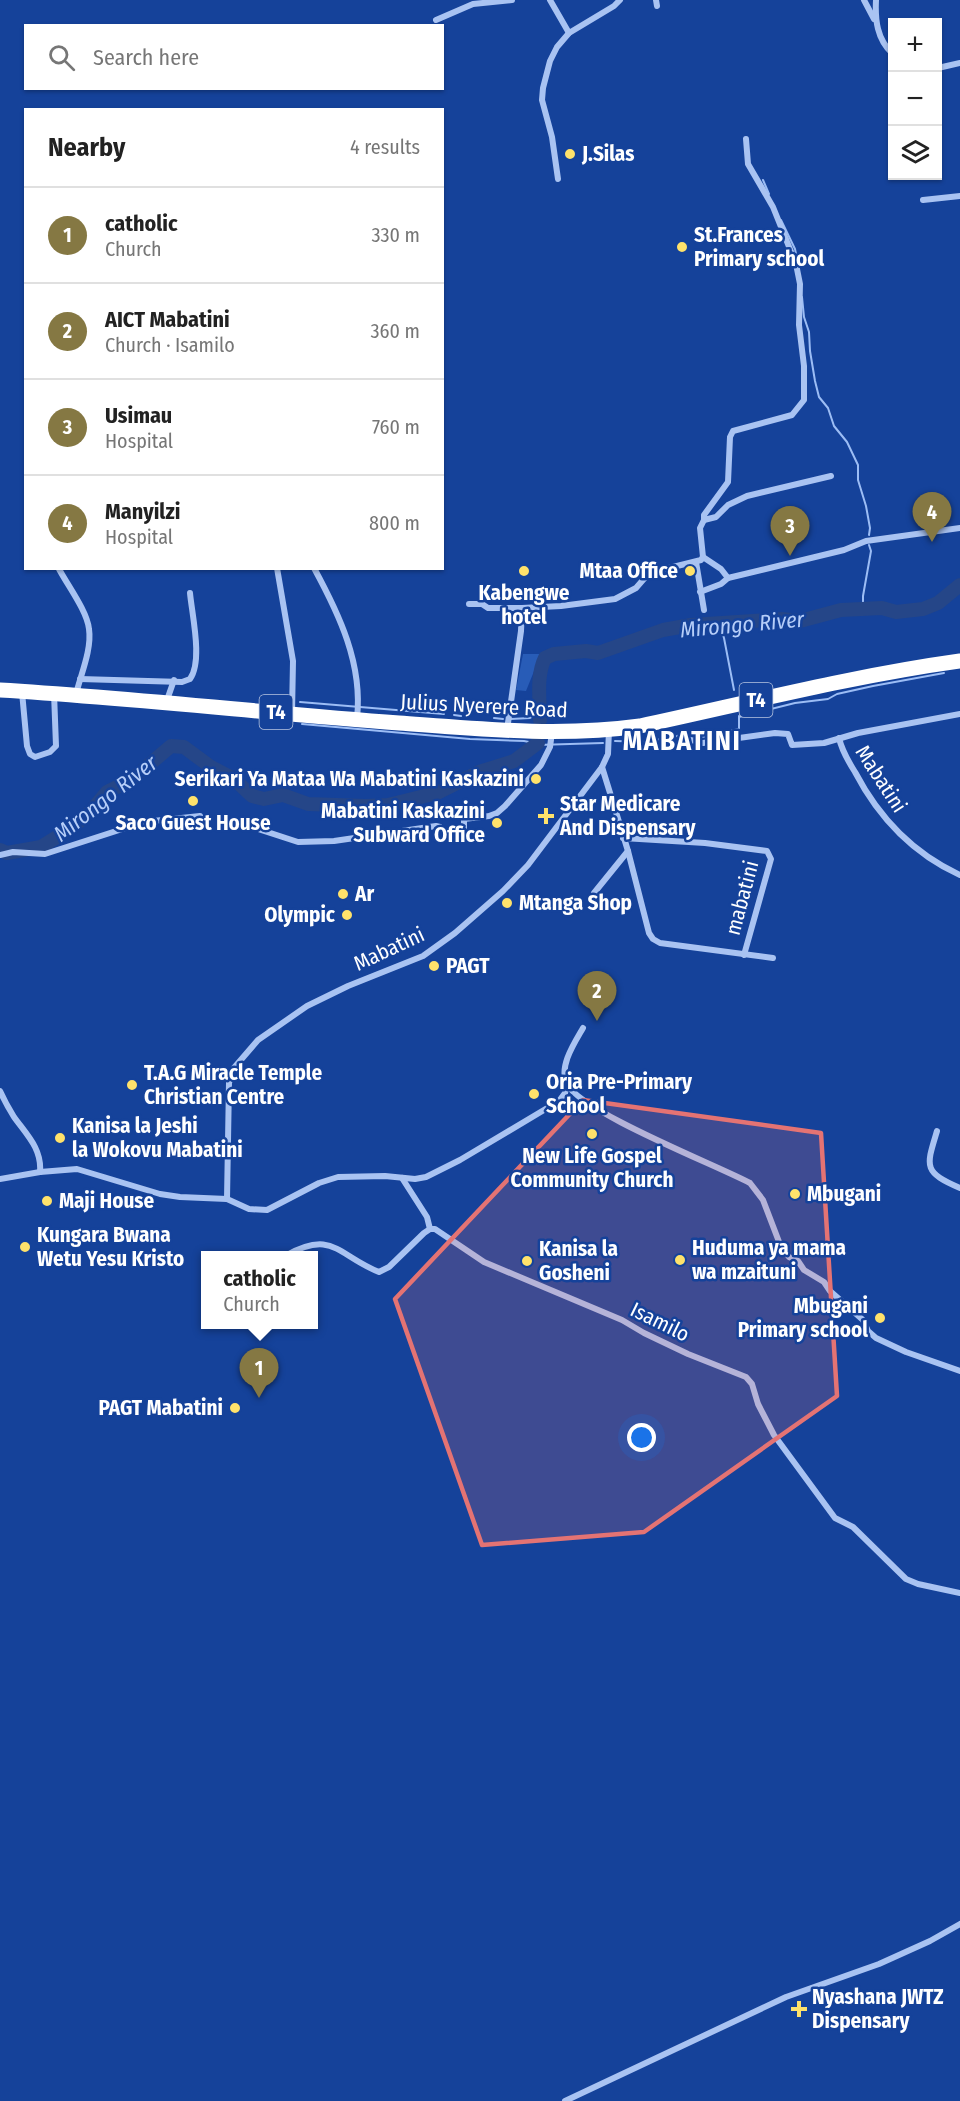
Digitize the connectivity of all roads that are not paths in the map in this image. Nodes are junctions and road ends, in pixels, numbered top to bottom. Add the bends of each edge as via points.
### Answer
1 (512, 0) edge
2 (550, 0) edge
3 (620, 0) edge
4 (864, 0) edge
5 (876, 0) edge
6 (473, 2) edge
7 (436, 20) dead end
8 (876, 22) junction
9 (569, 33) junction
10 (888, 48) edge
11 (960, 63) edge
12 (942, 67) edge
13 (746, 139) dead end
14 (558, 179) dead end
15 (960, 196) edge
16 (923, 200) dead end
17 (831, 476) dead end
18 (704, 520) junction
19 (960, 528) edge
20 (703, 557) junction
21 (696, 562) junction
22 (60, 570) edge
23 (277, 570) edge
24 (315, 570) edge
25 (728, 578) junction
26 (700, 592) junction
27 (190, 593) dead end
28 (469, 603) dead end
29 (522, 608) junction
30 (705, 610) dead end
31 (960, 661) edge
32 (174, 680) junction
33 (78, 686) junction
34 (0, 690) edge
35 (22, 692) junction
36 (54, 693) junction
37 (166, 703) junction
38 (357, 711) junction
39 (292, 713) junction
40 (960, 714) edge
41 (507, 730) junction
42 (609, 730) junction
43 (839, 738) junction
44 (551, 740) junction
45 (684, 742) dead end
46 (602, 767) junction
47 (200, 816) dead end
48 (240, 823) dead end
49 (623, 838) junction
50 (628, 851) junction
51 (0, 855) edge
52 (960, 875) edge
53 (594, 893) dead end
54 (744, 955) junction
55 (773, 958) dead end
56 (583, 1028) dead end
57 (567, 1084) junction
58 (0, 1091) edge
59 (936, 1131) dead end
60 (40, 1172) junction
61 (402, 1178) junction
62 (0, 1179) edge
63 (960, 1188) edge
64 (227, 1199) junction
65 (430, 1229) junction
66 (294, 1251) edge
67 (960, 1371) edge
68 (960, 1593) edge
69 (960, 1924) edge
70 (565, 2101) edge

1 - 6 street
2 - 9 street
3 - 9 street
4 - 8 street
5 - 8 street
6 - 7 street
8 - 10 street
9 - 14 street via 553,53 542,92
11 - 12 street
13 - 18 street via 748,164 773,207 800,284 804,400 792,415 733,431 728,482
15 - 16 street
17 - 18 street via 754,493 728,505 716,517
18 - 20 street via 700,528
19 - 25 street via 866,541
20 - 21 street
20 - 25 street
21 - 26 street
21 - 29 street via 649,573 636,588 615,599
22 - 33 street via 89,628
23 - 39 street via 293,661
24 - 38 street via 354,658 359,691
25 - 26 street
26 - 30 street
27 - 32 street via 196,668 190,679
28 - 29 street via 488,608
29 - 41 street
31 - 42 highway, Julius Nyerere Road / T4
32 - 33 street
32 - 37 street
33 - 36 highway, Julius Nyerere Road / T4
33 - 37 highway, Julius Nyerere Road / T4
34 - 35 highway, Julius Nyerere Road / T4
35 - 36 highway, Julius Nyerere Road / T4
35 - 36 street via 27,746 35,757 50,752 57,743
37 - 39 highway, Julius Nyerere Road / T4
38 - 39 highway, Julius Nyerere Road / T4
38 - 41 highway, Julius Nyerere Road / T4
40 - 43 street
41 - 44 highway, Julius Nyerere Road / T4
42 - 44 highway, Julius Nyerere Road / T4
42 - 46 street, Mabatini via 608,754
43 - 45 street via 792,745 788,734 775,733
43 - 52 street, Mabatini via 868,797 886,822 914,847
44 - 48 street via 541,765 505,806 489,816 464,819 464,831 444,833 436,826 333,841 298,842
46 - 49 street
46 - 64 street, Mabatini via 528,865 455,933 423,956 307,1006 245,1053 228,1083
47 - 51 street via 144,822 45,854
49 - 50 street
49 - 54 street, mabatini via 705,843 770,853
50 - 53 street
50 - 54 street via 653,939
54 - 55 street
56 - 57 street via 567,1062
57 - 61 street via 559,1101 460,1160 426,1177
57 - 67 street via 605,1114 750,1183 763,1200 781,1247 804,1270 824,1282 868,1331 884,1344
58 - 60 street via 39,1155
59 - 63 street via 931,1170
60 - 62 street
60 - 64 street via 77,1169 160,1194
61 - 64 street via 327,1179 267,1210 249,1209
61 - 65 street via 427,1217
65 - 66 street via 379,1272 326,1244
65 - 68 street, Isamilo via 484,1262 746,1377 774,1435 835,1518 853,1527 906,1579
69 - 70 street via 879,1964 786,1997

